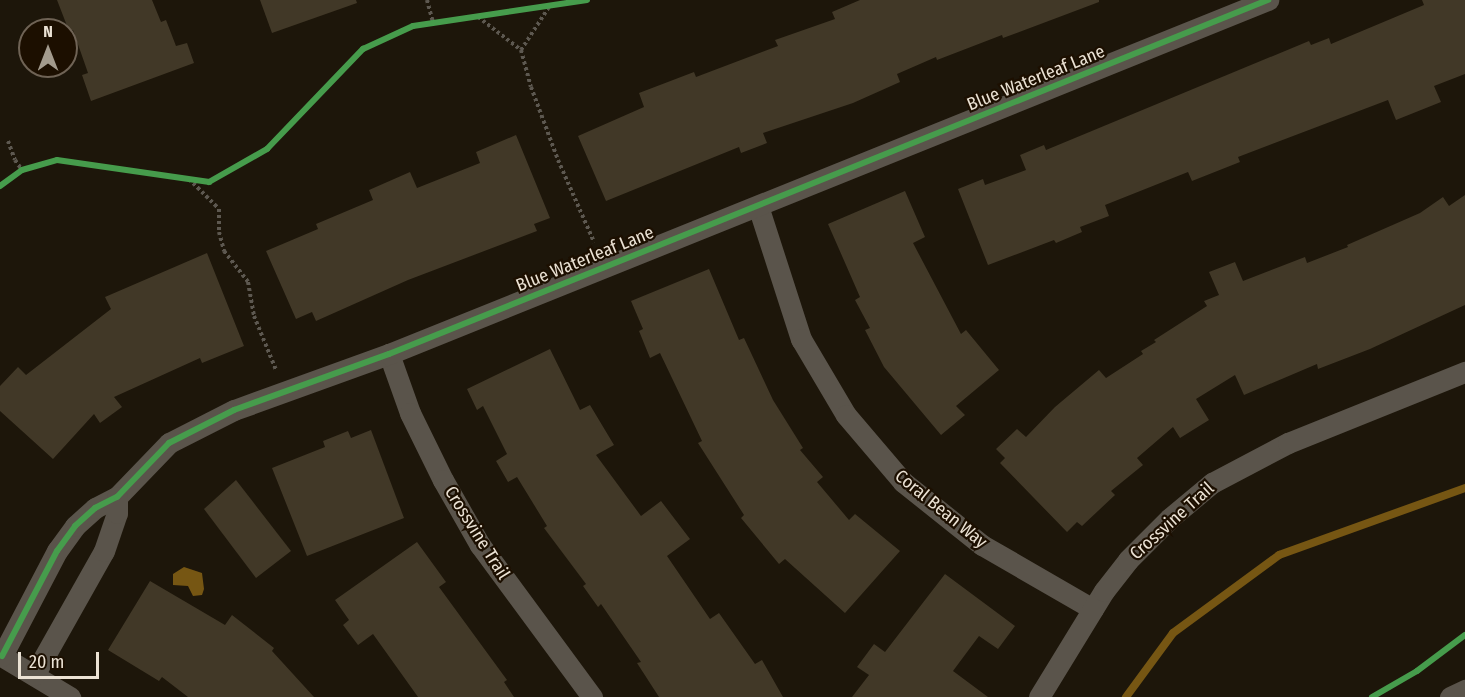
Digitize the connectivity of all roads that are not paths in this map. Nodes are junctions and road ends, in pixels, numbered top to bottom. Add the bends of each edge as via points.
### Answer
1 (1268, 0) edge
2 (758, 206) junction
3 (388, 354) junction
4 (1465, 372) edge
5 (117, 497) junction
6 (1093, 609) junction
7 (1, 656) edge
8 (34, 675) junction
9 (1465, 690) edge
10 (70, 697) edge
11 (592, 697) edge
12 (1039, 697) edge
13 (1450, 697) edge

1 - 2 street, Blue Waterleaf Lane
2 - 3 street, Blue Waterleaf Lane
2 - 6 street, Coral Bean Way via 801,339 846,416 903,482 982,545
3 - 5 street, Blue Waterleaf Lane via 234,410 169,443
3 - 11 street, Crossvine Trail via 410,413 480,545
4 - 6 street, Crossvine Trail via 1288,442 1212,483 1128,560
5 - 7 street, Blue Waterleaf Lane via 95,508 57,550
5 - 8 street via 117,513 104,550
6 - 12 street, Crossvine Trail
7 - 8 street
8 - 10 street
9 - 13 street

